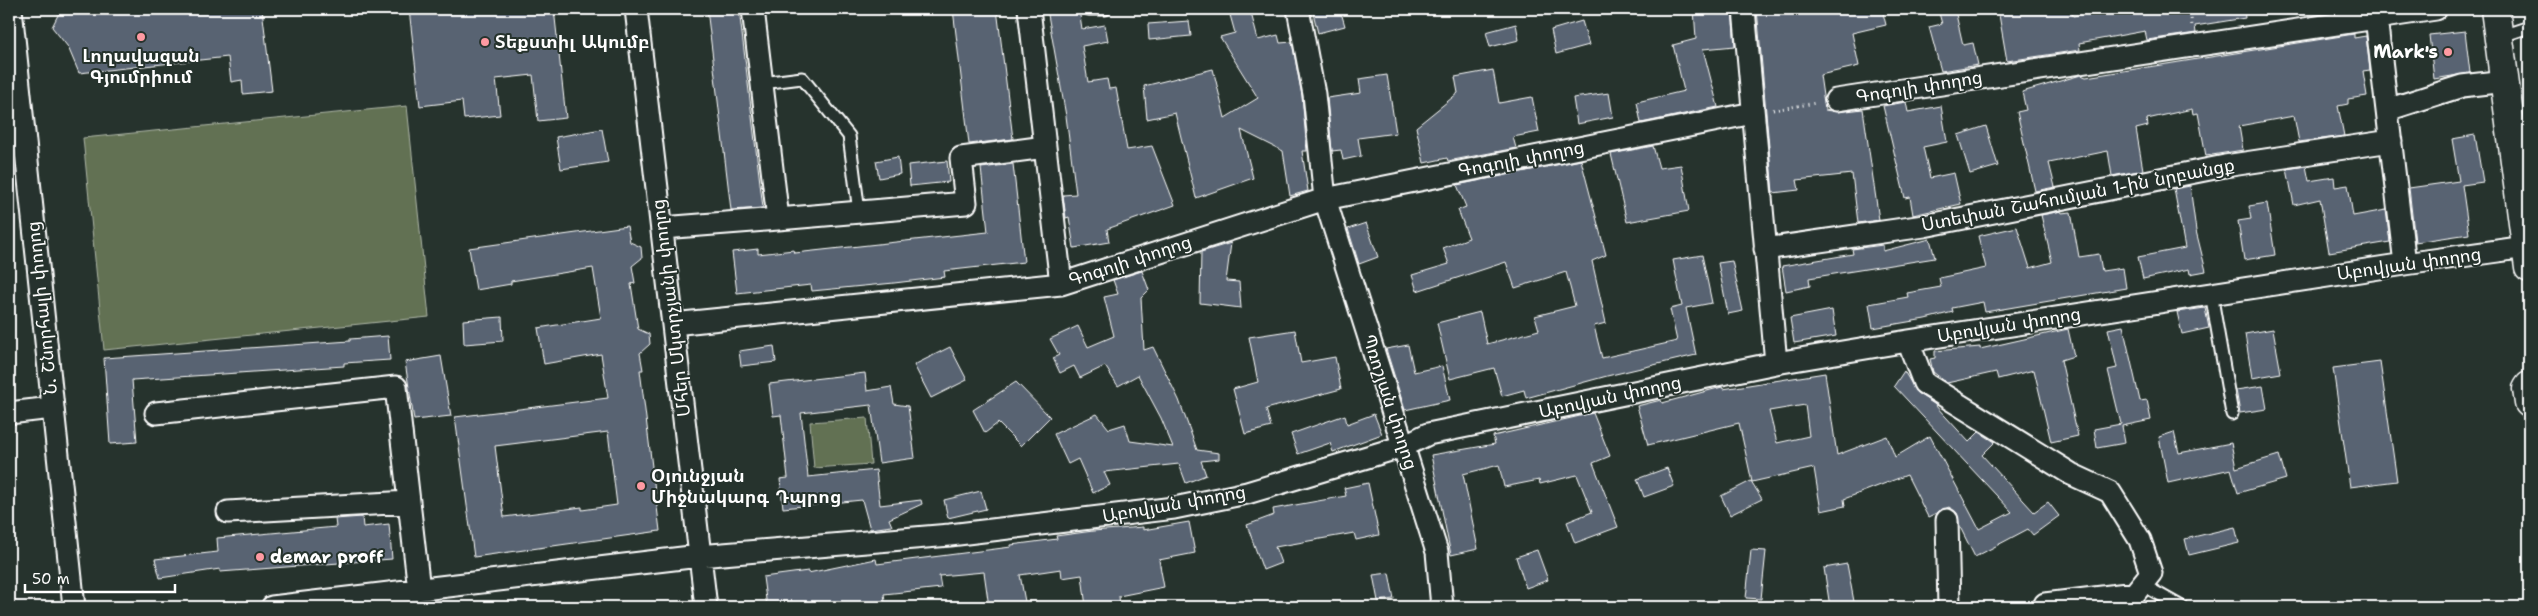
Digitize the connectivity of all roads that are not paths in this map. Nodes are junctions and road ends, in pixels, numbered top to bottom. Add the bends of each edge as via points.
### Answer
1 (11, 9) edge
2 (636, 9) edge
3 (753, 9) edge
4 (1029, 9) edge
5 (1089, 9) edge
6 (1105, 9) edge
7 (1298, 9) edge
8 (1744, 9) edge
9 (2436, 9) edge
10 (2495, 9) edge
11 (2376, 16) junction
12 (2529, 27) edge
13 (2499, 37) junction
14 (13, 70) edge
15 (2505, 81) junction
16 (762, 83) junction
17 (1836, 100) road end
18 (2387, 110) junction
19 (1753, 113) junction
20 (2391, 141) junction
21 (1045, 147) junction
22 (1325, 199) junction
23 (859, 212) junction
24 (778, 219) junction
25 (662, 228) junction
26 (1765, 249) junction
27 (2528, 258) edge
28 (2406, 264) junction
29 (1061, 284) junction
30 (2211, 293) junction
31 (673, 324) junction
32 (1908, 341) junction
33 (1776, 363) junction
34 (2529, 386) edge
35 (2529, 403) edge
36 (52, 408) junction
37 (9, 413) edge
38 (156, 413) dead end
39 (2232, 414) dead end
40 (1404, 446) junction
41 (409, 502) junction
42 (228, 512) dead end
43 (1948, 520) dead end
44 (699, 556) junction
45 (2141, 584) junction
46 (419, 590) junction
47 (2045, 604) dead end
48 (74, 607) edge
49 (272, 607) edge
50 (706, 607) edge
51 (1442, 607) edge
52 (1949, 607) edge
53 (2182, 607) edge

1 - 14 street, Ն. Շնորհալի փողոց
2 - 25 street, Մհեր Մկտրչյանի փողոց
3 - 16 street
4 - 21 street
5 - 6 lane
7 - 22 street, Պռոշյան փողոց via 1314,94
8 - 19 street
9 - 11 street, Գոգոլի փողոց
10 - 13 main road
11 - 17 street, Գոգոլի փողոց
11 - 18 street
12 - 13 lane
13 - 15 main road
14 - 36 street, Ն. Շնորհալի փողոց
15 - 18 street via 2462,86
15 - 27 main road
16 - 23 lane via 802,78 849,136
16 - 24 street
18 - 20 street
19 - 22 street, Գոգոլի փողոց
19 - 26 street
20 - 26 street, Ստեփան Շահումյան 1-ին նրբանցք via 2225,166 1924,226
20 - 28 street
21 - 23 street via 962,158 966,203
21 - 29 street
22 - 29 street, Գոգոլի փողոց
22 - 40 street, Պռոշյան փողոց
23 - 24 street
24 - 25 street
25 - 31 street, Մհեր Մկտրչյանի փողոց
26 - 33 street
27 - 28 street, Աբովյան փողոց
28 - 30 street, Աբովյան փողոց
29 - 31 street, Գոգոլի փողոց
30 - 32 street, Աբովյան փողոց
30 - 39 lane
31 - 44 street, Մհեր Մկտրչյանի փողոց
32 - 33 street, Աբովյան փողոց
32 - 45 street via 1924,383 2072,474 2110,492 2140,540 2150,573
33 - 40 street, Աբովյան փողոց via 1428,434
34 - 35 main road
36 - 37 street
36 - 48 street, Ն. Շնորհալի փողոց
38 - 41 street via 396,387
40 - 44 street, Աբովյան փողոց via 1247,493 1174,508 950,535
40 - 51 street, Պռոշյան փողոց via 1437,552
41 - 42 street
41 - 46 street
43 - 52 street
44 - 46 street, Աբովյան փողոց
44 - 50 street, Մհեր Մկտրչյանի փողոց
45 - 47 street via 2134,593
45 - 53 lane
46 - 49 street, Աբովյան փողոց

